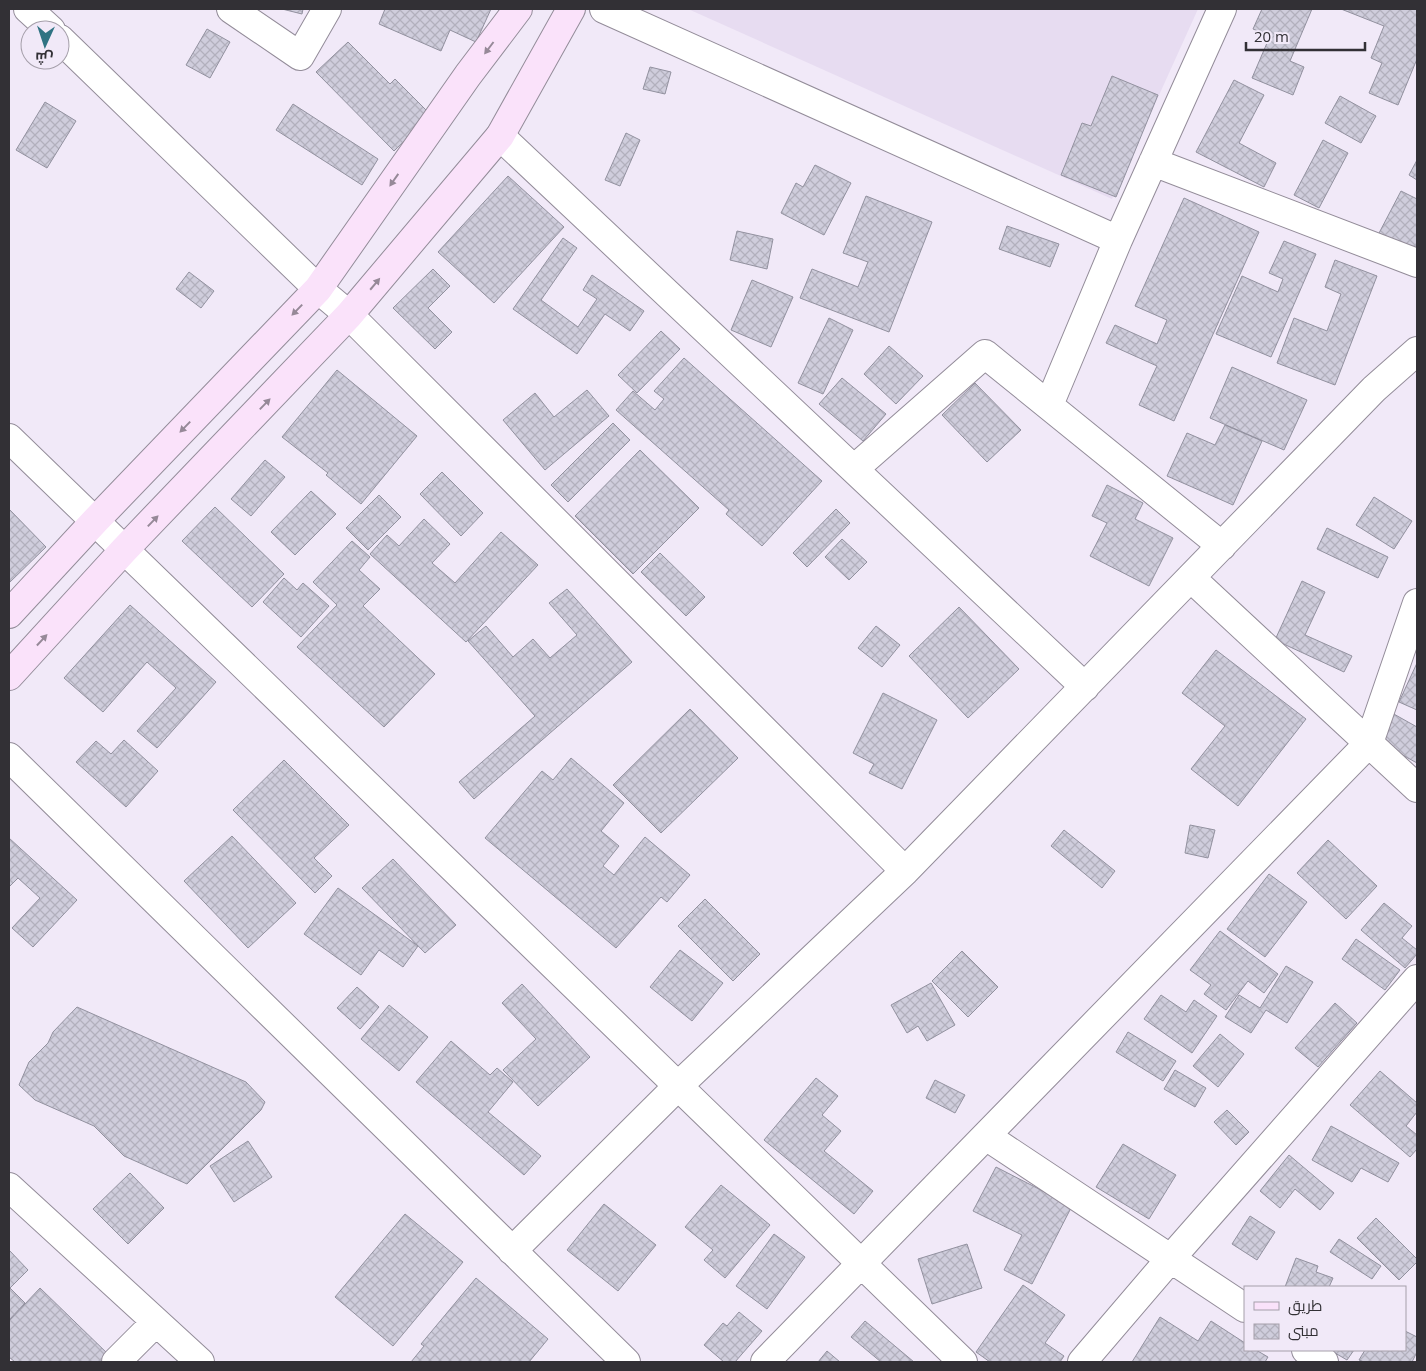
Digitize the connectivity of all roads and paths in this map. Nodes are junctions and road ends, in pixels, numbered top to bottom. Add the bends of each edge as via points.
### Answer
1 (232, 9) edge
2 (327, 9) edge
3 (518, 9) edge
4 (571, 9) edge
5 (604, 9) edge
6 (1222, 9) edge
7 (70, 49) edge
8 (500, 136) junction
9 (1153, 162) junction
10 (1118, 240) junction
11 (1417, 263) edge
12 (318, 289) junction
13 (349, 315) junction
14 (1417, 351) edge
15 (1049, 405) junction
16 (9, 438) edge
17 (854, 469) junction
18 (95, 521) junction
19 (1222, 546) junction
20 (124, 550) junction
21 (1191, 578) junction
22 (1417, 603) edge
23 (9, 614) edge
24 (9, 676) edge
25 (1085, 687) junction
26 (1369, 743) junction
27 (9, 757) edge
28 (1417, 788) edge
29 (906, 871) junction
30 (1417, 978) edge
31 (678, 1086) junction
32 (986, 1136) junction
33 (9, 1187) edge
34 (512, 1251) junction
35 (1171, 1258) junction
36 (862, 1263) junction
37 (1244, 1307) edge
38 (156, 1322) junction
39 (1308, 1351) edge
40 (116, 1362) edge
41 (200, 1362) edge
42 (626, 1362) edge
43 (765, 1362) edge
44 (963, 1362) edge
45 (1082, 1362) edge
46 (1324, 1362) edge

1 - 2 street via 300,56
3 -> 12 street
4 - 8 street
5 - 10 street
6 - 9 street
7 - 12 street
13 -> 8 street
8 - 17 street
9 - 10 street
9 - 11 street
10 - 15 street
12 - 13 street
12 -> 18 street
20 -> 13 street
13 - 29 street
14 - 19 street via 1374,389
15 - 17 street via 985,354
15 - 19 street
16 - 18 street
17 - 25 street
18 - 20 street
18 - 23 street
19 - 21 street
24 -> 20 street
20 - 31 street
21 - 25 street
21 - 26 street
22 - 26 street
25 - 29 street
26 - 28 street
26 - 32 street
27 - 34 street
29 - 31 street
30 - 35 street
31 - 34 street
31 - 36 street
32 - 35 street
32 - 36 street
33 - 38 street
34 - 42 street
35 - 37 street
35 - 45 street
36 - 43 street
36 - 44 street
38 - 40 street
38 - 41 street
39 - 46 street

